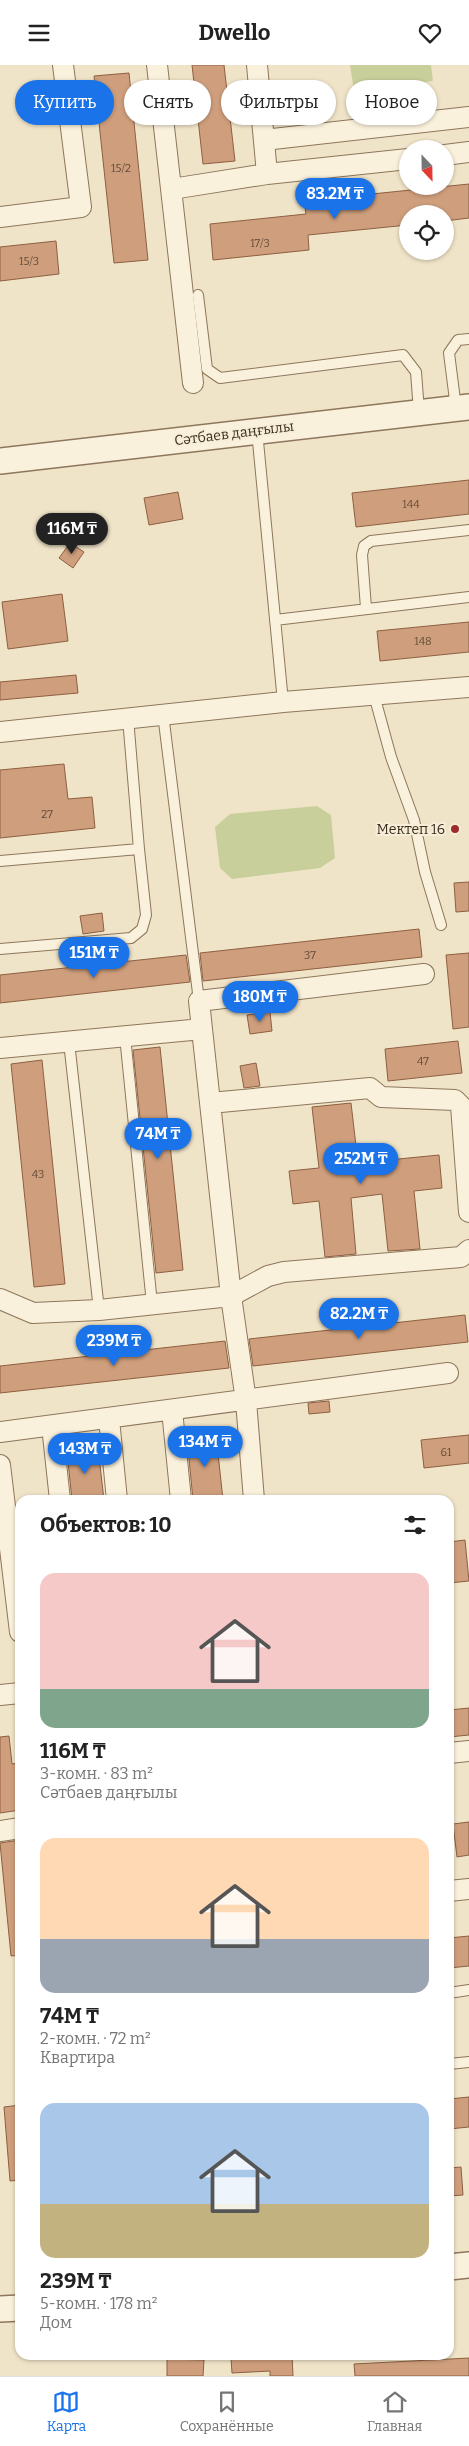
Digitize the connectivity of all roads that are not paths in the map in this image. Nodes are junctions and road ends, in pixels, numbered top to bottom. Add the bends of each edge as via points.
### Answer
1 (63, 65) edge
2 (157, 65) edge
3 (257, 65) edge
4 (469, 117) edge
5 (264, 140) junction
6 (469, 152) edge
7 (454, 154) edge
8 (399, 160) edge
9 (267, 174) junction
10 (172, 189) junction
11 (0, 217) edge
12 (198, 295) dead end
13 (469, 339) edge
14 (193, 383) dead end
15 (462, 407) edge
16 (419, 412) junction
17 (256, 430) junction
18 (0, 461) edge
19 (469, 530) edge
20 (469, 597) edge
21 (366, 608) junction
22 (276, 620) junction
23 (469, 687) edge
24 (374, 695) junction
25 (283, 702) junction
26 (163, 714) junction
27 (128, 718) junction
28 (0, 732) edge
29 (139, 849) junction
30 (0, 861) edge
31 (441, 925) dead end
32 (0, 949) edge
33 (424, 974) dead end
34 (199, 1001) junction
35 (202, 1029) junction
36 (125, 1036) junction
37 (69, 1042) junction
38 (0, 1048) edge
39 (210, 1103) junction
40 (469, 1212) edge
41 (469, 1249) edge
42 (231, 1295) junction
43 (0, 1299) edge
44 (152, 1304) junction
45 (99, 1310) junction
46 (448, 1373) dead end
47 (246, 1401) junction
48 (172, 1410) junction
49 (109, 1419) junction
50 (52, 1426) junction
51 (0, 1432) edge
52 (0, 1465) edge
53 (59, 1495) edge
54 (117, 1495) edge
55 (181, 1495) edge
56 (254, 1495) edge
57 (15, 1590) edge
58 (15, 1694) edge
59 (0, 1695) edge
60 (469, 1751) edge
61 (454, 1752) edge
62 (15, 1830) edge
63 (0, 1831) edge
64 (469, 1889) edge
65 (454, 1890) edge
66 (469, 1990) edge
67 (454, 1992) edge
68 (469, 2061) edge
69 (454, 2063) edge
70 (469, 2265) edge
71 (454, 2266) edge
72 (15, 2308) edge
73 (0, 2309) edge

1 - 11 street via 81,207
2 - 10 street
3 - 5 street
4 - 5 street
5 - 9 street
6 - 7 street
8 - 9 street
9 - 10 street
10 - 14 street
12 - 16 lane via 207,369 220,378 403,355 416,372
13 - 15 lane via 458,340 449,353
15 - 16 street, Сәтбаев даңғылы
16 - 17 street, Сәтбаев даңғылы
17 - 18 street, Сәтбаев даңғылы
17 - 22 lane
19 - 21 lane via 371,541 364,546
20 - 21 lane
21 - 22 lane
22 - 25 lane
23 - 24 street
24 - 25 street
24 - 31 lane via 391,757 414,820 424,873
25 - 26 street
26 - 27 street
26 - 34 lane
27 - 28 street
27 - 29 lane
29 - 30 lane
29 - 32 lane via 146,915 142,929 130,937
33 - 34 street
34 - 35 street
35 - 36 street
35 - 39 street
36 - 37 street
36 - 44 lane
37 - 38 street
37 - 45 lane
39 - 40 street via 370,1088 382,1097 455,1100 461,1106
39 - 42 street
41 - 42 street via 461,1257 284,1272 268,1276
42 - 44 street
42 - 47 street
43 - 45 street via 33,1313
44 - 45 street
46 - 47 street
47 - 48 street
47 - 56 street
48 - 49 street
48 - 55 street
49 - 50 street
49 - 54 street
50 - 51 street
50 - 53 street
52 - 57 street
58 - 59 street
60 - 61 street
62 - 63 street
64 - 65 street
66 - 67 lane
68 - 69 lane
70 - 71 street
72 - 73 street

